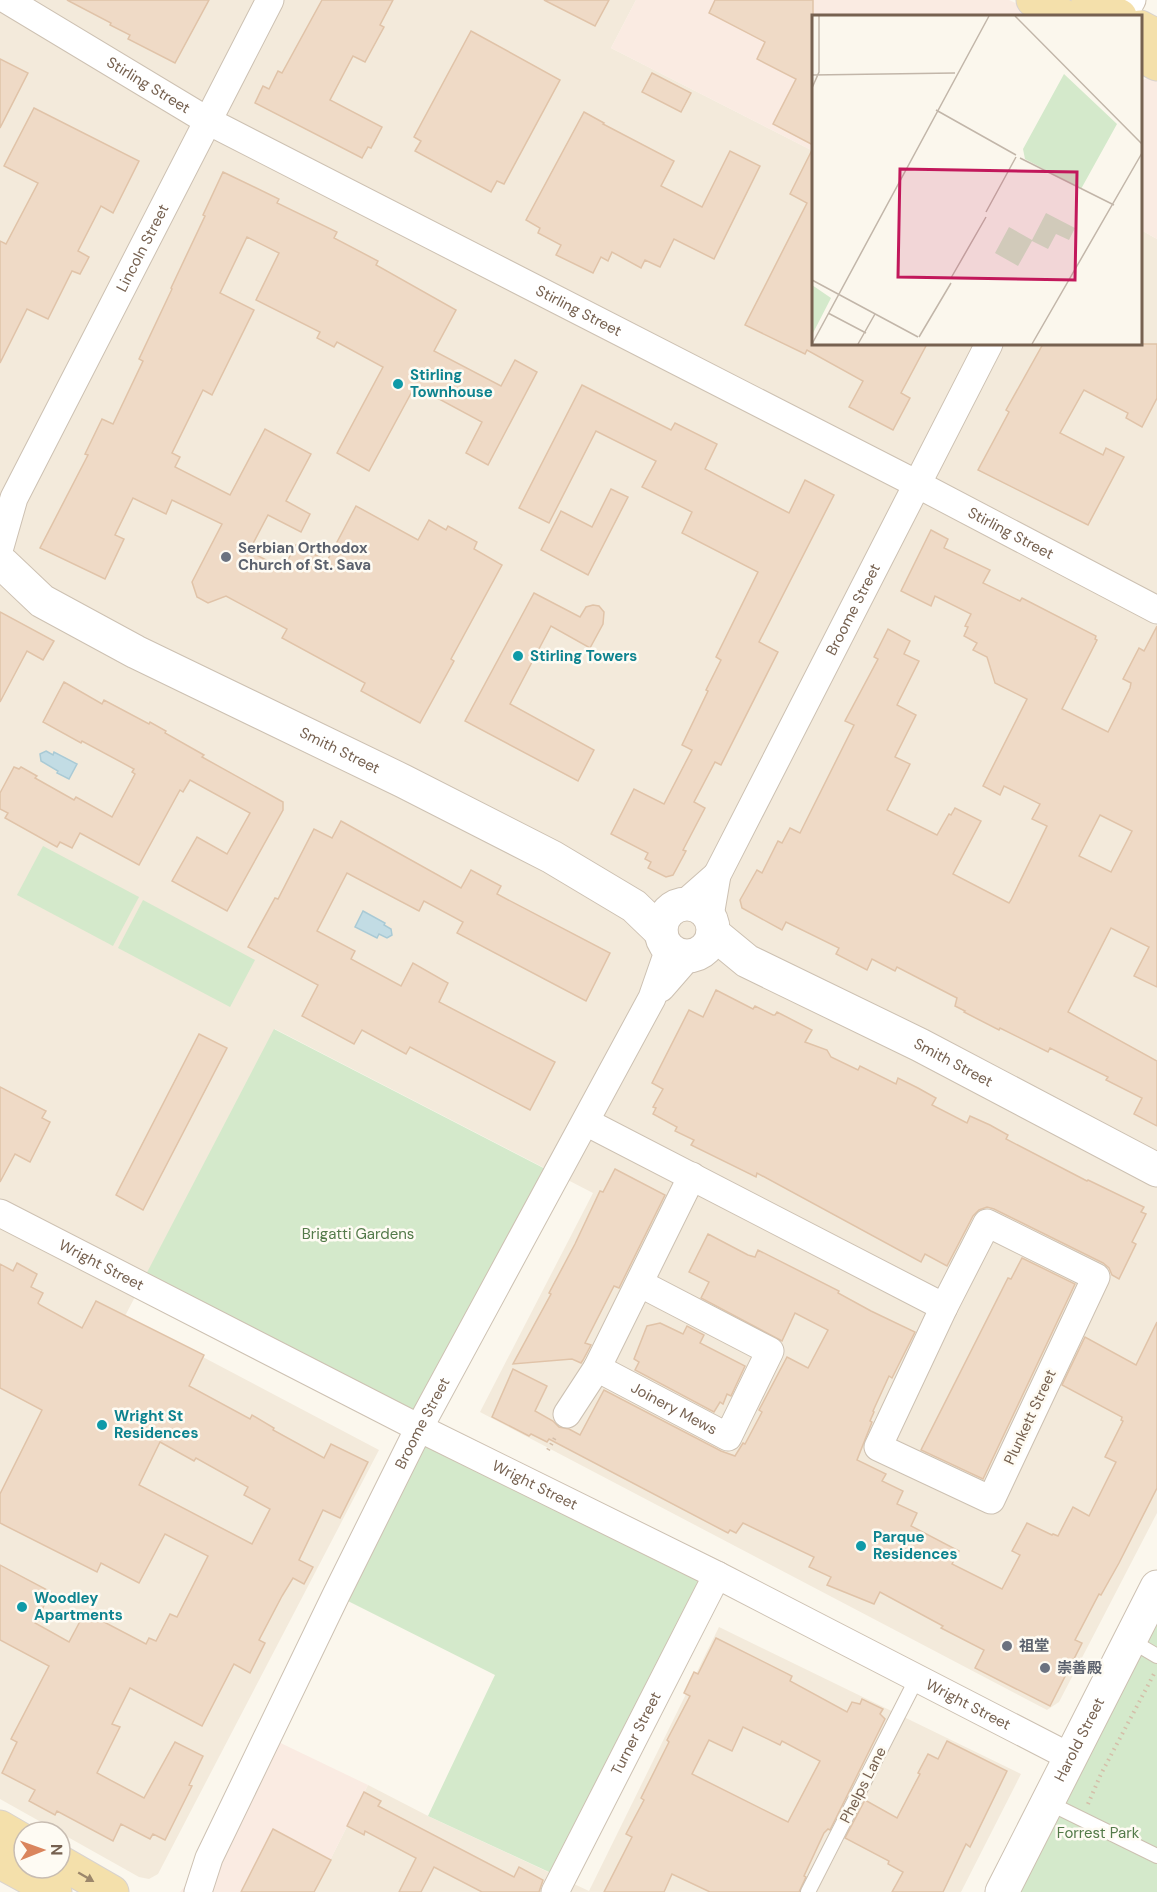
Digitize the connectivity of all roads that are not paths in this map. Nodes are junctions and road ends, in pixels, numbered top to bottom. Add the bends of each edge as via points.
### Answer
1 (7, 0) edge
2 (270, 0) edge
3 (1033, 0) edge
4 (1088, 0) edge
5 (1132, 0) edge
6 (1062, 15) edge
7 (1111, 15) edge
8 (1135, 15) edge
9 (1142, 39) edge
10 (1157, 63) edge
11 (208, 121) junction
12 (989, 345) edge
13 (917, 484) junction
14 (7, 505) edge
15 (1, 569) edge
16 (1157, 610) edge
17 (687, 932) junction
18 (586, 1122) junction
19 (1157, 1170) edge
20 (692, 1176) junction
21 (0, 1213) edge
22 (640, 1284) junction
23 (944, 1307) junction
24 (597, 1368) junction
25 (567, 1414) dead end
26 (419, 1428) junction
27 (717, 1575) junction
28 (1157, 1587) edge
29 (1143, 1648) edge
30 (917, 1678) junction
31 (1070, 1757) junction
32 (1047, 1802) junction
33 (1157, 1856) edge
34 (210, 1858) junction
35 (0, 1862) edge
36 (72, 1869) edge
37 (55, 1892) edge
38 (112, 1892) edge
39 (180, 1892) edge
40 (198, 1892) edge
41 (555, 1892) edge
42 (808, 1892) edge
43 (1002, 1892) edge

1 - 11 street, Stirling Street
2 - 11 street, Lincoln Street
3 - 6 main road
4 - 7 main road
5 - 8 street
9 - 10 main road
11 - 13 street, Stirling Street
11 - 14 street, Lincoln Street
12 - 13 street, Broome Street
13 - 16 street, Stirling Street
13 - 17 street, Broome Street
14 - 15 street, Lincoln Street
15 - 17 street, Smith Street via 42,601 198,684 488,824
17 - 18 street, Broome Street
17 - 19 street, Smith Street via 931,1051
18 - 20 street
18 - 26 street, Broome Street
20 - 22 street
20 - 23 street
21 - 26 street, Wright Street
22 - 24 street
22 - 24 street, Joinery Mews via 770,1351 728,1437
23 - 23 street, Plunkett Street via 987,1223 1096,1277 991,1500 878,1448
24 - 25 street
26 - 27 street, Wright Street
26 - 34 street, Broome Street
27 - 30 street, Wright Street
27 - 41 street, Turner Street
28 - 29 street, Harold Street
29 - 31 street, Harold Street
30 - 31 street, Wright Street
30 - 42 lane, Phelps Lane
31 - 32 street, Harold Street
32 - 33 lane
32 - 43 street, Harold Street
34 - 39 street, Broome Street
34 - 40 street, Broome Street
35 - 37 main road
36 -> 38 main road

